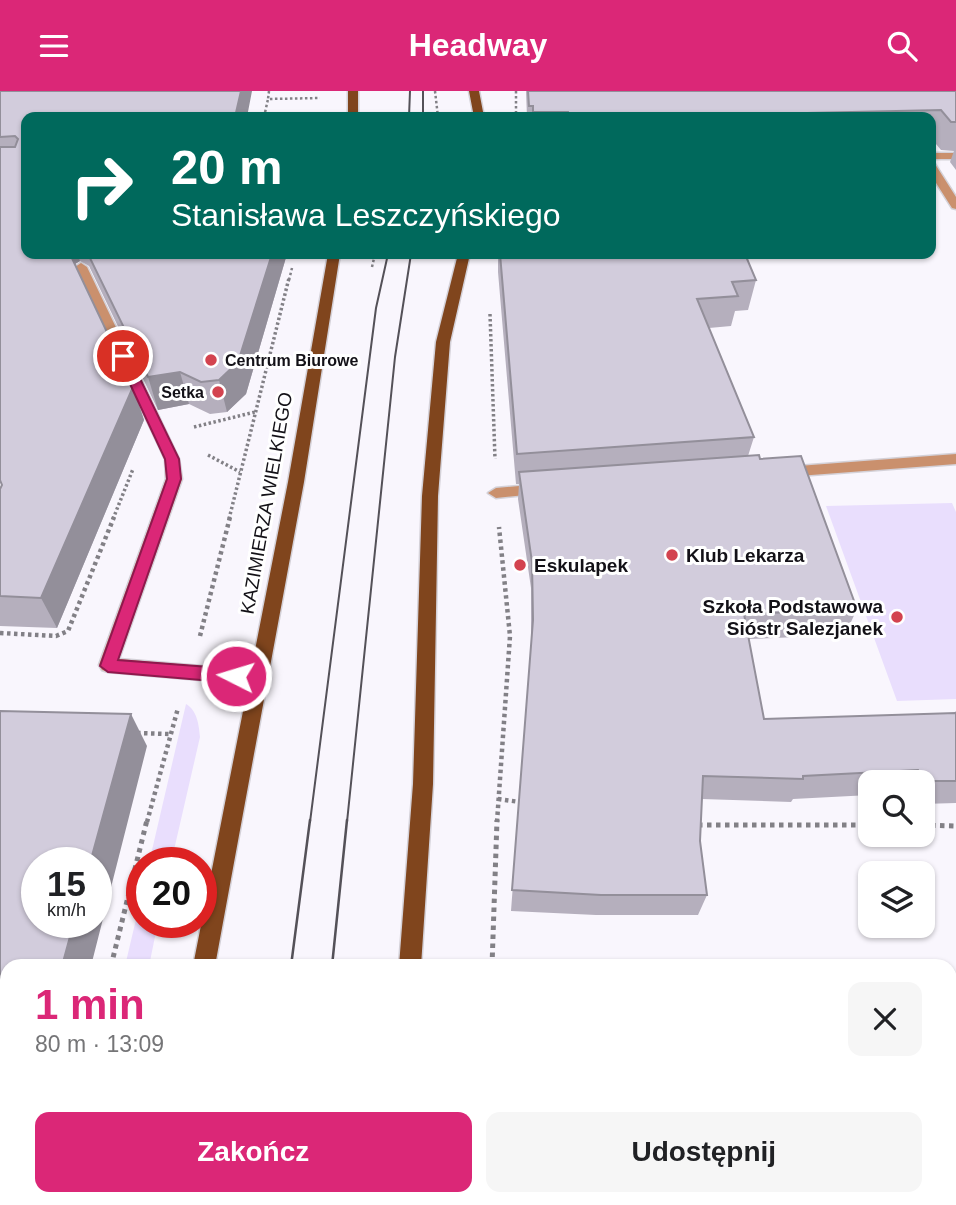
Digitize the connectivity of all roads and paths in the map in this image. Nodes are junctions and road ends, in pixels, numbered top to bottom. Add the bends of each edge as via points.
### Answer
1 (269, 91) edge
2 (353, 91) edge
3 (435, 91) edge
4 (474, 91) edge
5 (516, 91) edge
6 (286, 92) edge
7 (306, 92) edge
8 (321, 98) dead end
9 (268, 99) junction
10 (285, 99) junction
11 (305, 99) junction
12 (265, 112) edge
13 (353, 112) edge
14 (437, 112) edge
15 (477, 112) edge
16 (516, 112) edge
17 (936, 156) edge
18 (956, 156) edge
19 (936, 174) edge
20 (956, 207) edge
21 (333, 259) edge
22 (463, 259) edge
23 (80, 267) edge
24 (286, 289) dead end
25 (490, 303) dead end
26 (193, 427) dead end
27 (198, 436) dead end
28 (202, 445) dead end
29 (956, 459) edge
30 (134, 469) dead end
31 (240, 472) junction
32 (766, 473) edge
33 (560, 488) edge
34 (496, 493) junction
35 (0, 633) edge
36 (191, 672) junction
37 (258, 678) junction
38 (129, 733) edge
39 (169, 734) junction
40 (498, 799) junction
41 (520, 801) edge
42 (694, 825) edge
43 (858, 825) edge
44 (935, 825) edge
45 (956, 825) edge
46 (113, 959) edge
47 (205, 959) edge
48 (410, 959) edge
49 (492, 959) edge

1 - 9 path
2 - 13 main road
3 - 14 path
4 - 15 main road
5 - 16 path
6 - 10 path
7 - 11 path
8 - 11 path
9 - 10 path
9 - 12 path
10 - 11 path
17 - 18 street
19 - 20 street
21 - 37 main road, KAZIMIERZA WIELKIEGO
22 - 48 main road via 443,342 430,496 423,784
23 - 36 street via 172,459 174,479 108,666
24 - 31 path
25 - 34 path
26 - 27 path
28 - 31 path via 207,454
29 - 32 street
30 - 35 path via 68,631 56,636
31 - 36 path
33 - 34 street
34 - 40 path via 510,636
36 - 37 street
36 - 39 path
37 - 47 main road, KAZIMIERZA WIELKIEGO
38 - 39 path
39 - 46 path
40 - 41 path
40 - 49 path
42 - 43 path
44 - 45 path

